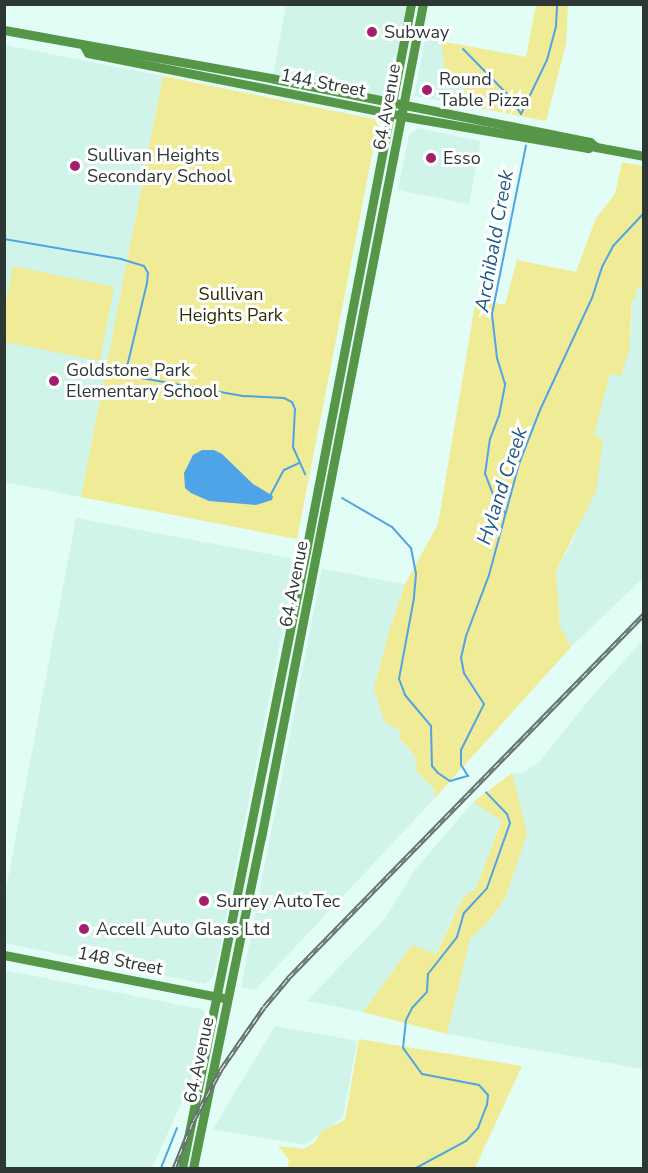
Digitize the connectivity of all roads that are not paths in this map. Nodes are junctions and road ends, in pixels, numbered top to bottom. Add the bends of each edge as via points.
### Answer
1 (411, 4) edge
2 (423, 4) edge
3 (4, 30) edge
4 (84, 46) junction
5 (391, 103) junction
6 (404, 105) junction
7 (389, 114) junction
8 (402, 116) junction
9 (594, 146) junction
10 (644, 156) edge
11 (370, 217) junction
12 (372, 267) junction
13 (358, 280) junction
14 (358, 342) junction
15 (4, 955) edge
16 (218, 997) junction
17 (229, 999) junction
18 (182, 1168) edge
19 (193, 1168) edge

1 - 5 main road, 64 Avenue
2 - 6 main road, 64 Avenue
3 - 4 main road, 144 Street
4 - 5 main road, 144 Street via 101,46
4 - 7 main road, 144 Street via 88,53
5 - 6 main road, 144 Street
5 - 7 main road, 64 Avenue
6 - 8 main road, 64 Avenue
6 - 9 main road, 144 Street via 590,142
7 - 8 main road, 144 Street
7 - 11 main road, 64 Avenue
8 - 9 main road, 144 Street
8 - 12 main road, 64 Avenue
9 - 10 main road, 144 Street
11 - 12 main road via 373,234 368,262
11 - 13 main road, 64 Avenue
12 - 14 main road, 64 Avenue
13 - 14 main road via 361,292 354,330
13 - 16 main road, 64 Avenue
14 - 17 main road, 64 Avenue
15 - 16 main road, 148 Street
16 - 17 main road, 148 Street
16 - 18 main road, 64 Avenue
17 - 19 main road, 64 Avenue

